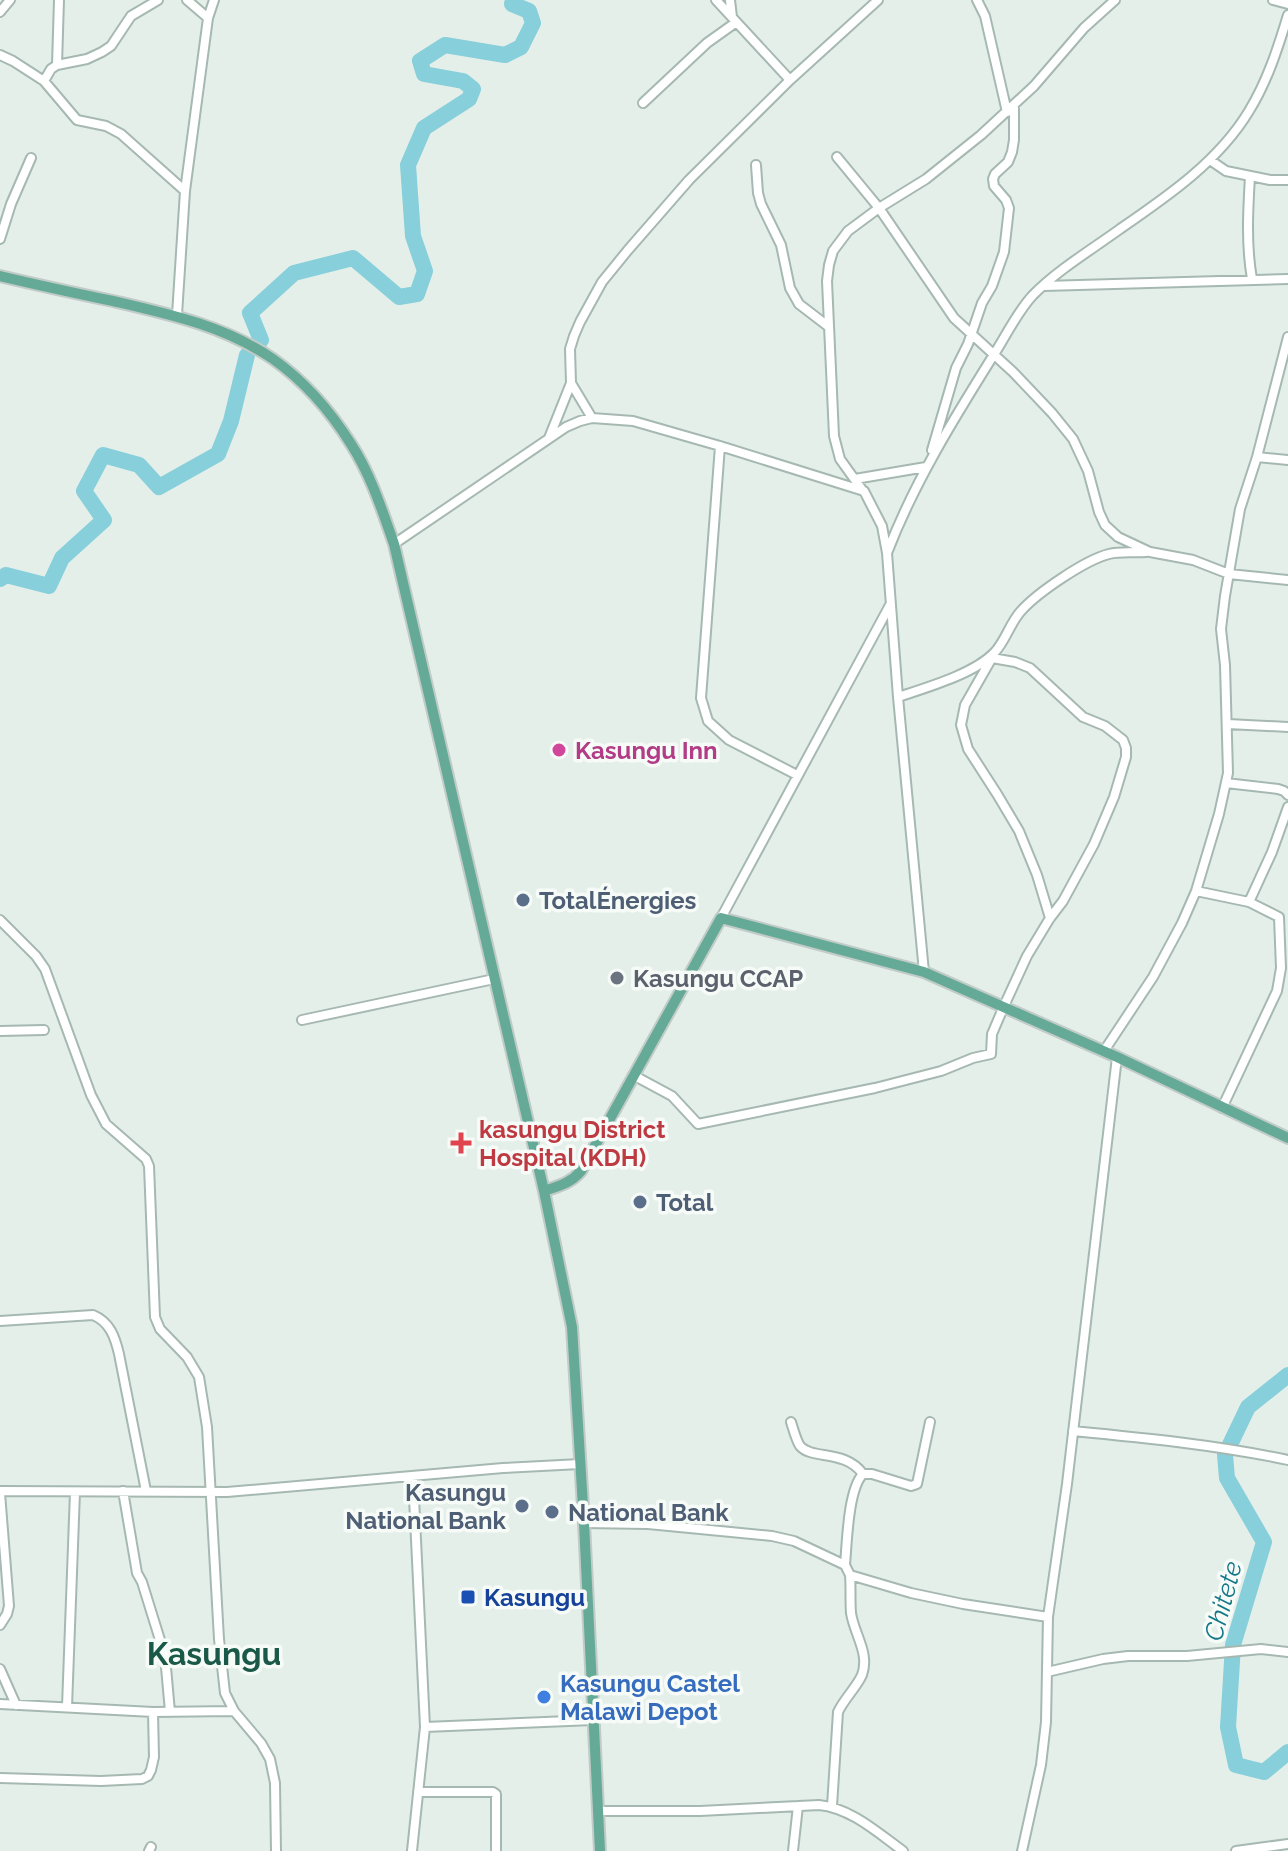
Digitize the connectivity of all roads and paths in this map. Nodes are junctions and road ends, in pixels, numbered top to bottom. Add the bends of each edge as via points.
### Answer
1 (10, 0) edge
2 (59, 0) edge
3 (158, 0) edge
4 (187, 0) edge
5 (214, 0) edge
6 (716, 0) edge
7 (730, 0) edge
8 (878, 0) edge
9 (977, 0) edge
10 (1115, 0) edge
11 (1273, 0) edge
12 (1288, 4) edge
13 (0, 12) edge
14 (1288, 15) edge
15 (208, 18) junction
16 (734, 20) junction
17 (0, 55) edge
18 (57, 65) junction
19 (790, 80) junction
20 (44, 81) junction
21 (643, 103) dead end
22 (1010, 108) junction
23 (837, 157) dead end
24 (31, 158) dead end
25 (1210, 160) junction
26 (756, 165) dead end
27 (1250, 176) junction
28 (1288, 180) edge
29 (185, 191) junction
30 (879, 208) junction
31 (0, 239) edge
32 (0, 276) edge
33 (1252, 279) junction
34 (1288, 279) edge
35 (1043, 286) junction
36 (177, 315) junction
37 (829, 327) junction
38 (971, 334) junction
39 (1288, 337) edge
40 (995, 354) junction
41 (571, 383) junction
42 (592, 418) junction
43 (548, 440) junction
44 (720, 446) junction
45 (1257, 457) junction
46 (1288, 460) edge
47 (927, 464) junction
48 (855, 479) junction
49 (864, 491) junction
50 (394, 544) junction
51 (1150, 552) junction
52 (887, 553) junction
53 (1229, 574) junction
54 (1288, 580) edge
55 (891, 604) junction
56 (993, 656) junction
57 (898, 697) junction
58 (1228, 724) junction
59 (1288, 727) edge
60 (797, 775) junction
61 (1226, 783) junction
62 (1288, 795) edge
63 (1288, 807) edge
64 (1196, 891) junction
65 (1249, 902) junction
66 (1288, 912) edge
67 (1279, 917) junction
68 (721, 918) junction
69 (1050, 918) junction
70 (0, 920) edge
71 (924, 972) junction
72 (494, 979) junction
73 (1004, 1006) junction
74 (302, 1020) dead end
75 (44, 1030) dead end
76 (0, 1031) edge
77 (1104, 1051) junction
78 (1117, 1057) junction
79 (633, 1075) junction
80 (1222, 1108) junction
81 (1288, 1138) edge
82 (544, 1191) junction
83 (0, 1321) edge
84 (791, 1422) dead end
85 (930, 1422) dead end
86 (1073, 1431) junction
87 (1288, 1460) edge
88 (580, 1464) junction
89 (863, 1474) junction
90 (413, 1477) junction
91 (123, 1491) junction
92 (146, 1491) junction
93 (0, 1492) edge
94 (75, 1492) junction
95 (210, 1492) junction
96 (584, 1523) junction
97 (845, 1565) junction
98 (850, 1575) junction
99 (1048, 1617) junction
100 (0, 1625) edge
101 (1288, 1652) edge
102 (0, 1669) edge
103 (1047, 1672) junction
104 (0, 1704) edge
105 (16, 1705) junction
106 (67, 1707) junction
107 (234, 1711) junction
108 (153, 1712) junction
109 (170, 1712) junction
110 (593, 1720) junction
111 (425, 1727) junction
112 (0, 1778) edge
113 (418, 1792) junction
114 (798, 1806) junction
115 (832, 1806) junction
116 (598, 1811) junction
117 (1288, 1844) edge
118 (898, 1849) edge
119 (276, 1851) edge
120 (412, 1851) edge
121 (496, 1851) edge
122 (600, 1851) edge
123 (793, 1851) edge
124 (1022, 1851) edge
125 (1236, 1851) edge

1 - 13 street
2 - 18 street
3 - 18 street via 131,16 102,52
4 - 15 street
5 - 15 street
6 - 16 street
7 - 16 street
8 - 19 street
9 - 22 street
10 - 22 street
11 - 12 street
14 - 25 street via 1249,111
15 - 29 street
16 - 19 street
16 - 21 street
17 - 20 street
18 - 20 street
19 - 41 street via 689,180 602,282 570,349
20 - 29 street via 77,120 121,134
22 - 30 street via 933,174
22 - 38 street via 1012,152 993,179 1009,208 1004,252
23 - 30 street
24 - 31 street
25 - 27 street via 1226,171
25 - 35 street
26 - 37 street via 761,204 781,245 790,288 799,304
27 - 28 street
27 - 33 street
29 - 36 street
30 - 37 street via 848,231 833,251
30 - 38 street via 943,305
32 - 36 main road
33 - 34 street
33 - 35 street
35 - 40 street
36 - 50 main road via 259,350 317,399 351,444 375,489
37 - 48 street via 834,436 840,459
38 - 40 street
38 - 47 street
39 - 45 street
40 - 47 street
40 - 51 street via 1073,439 1105,525
41 - 42 street
41 - 43 street
42 - 43 street
42 - 44 street via 633,421
43 - 50 street
44 - 49 street
44 - 60 street via 701,698 708,721 729,740
45 - 46 street
45 - 53 street via 1240,509
47 - 48 street
47 - 52 street
48 - 49 street
49 - 52 street via 882,526
50 - 72 main road
51 - 53 street
51 - 56 street via 1110,554 1074,570 1020,611
52 - 55 street
53 - 54 street
53 - 58 street via 1221,629
55 - 57 street
55 - 60 street
56 - 57 street
56 - 69 street via 965,705 961,725 968,749 1019,831
56 - 69 street via 1030,668 1083,717 1123,740 1126,748 1114,797 1094,844
57 - 71 street
58 - 59 street
58 - 61 street
60 - 68 street
61 - 62 street
61 - 64 street
63 - 65 street
64 - 65 street
64 - 77 street via 1166,955
65 - 67 street
66 - 67 street
67 - 80 street via 1277,991
68 - 71 main road
68 - 79 main road
69 - 73 street
70 - 95 street via 45,969 106,1124 146,1159 155,1317 199,1377
71 - 73 main road
72 - 74 street
72 - 82 main road
73 - 77 main road
73 - 79 street via 992,1034 991,1054 875,1088 710,1122 698,1124 672,1096
75 - 76 street
77 - 78 main road
78 - 80 main road
78 - 86 street
79 - 82 main road via 576,1178
80 - 81 main road
82 - 88 main road via 572,1327
83 - 92 street via 93,1315 105,1322 119,1354
84 - 89 street via 800,1446 848,1460
85 - 89 street via 917,1484
86 - 87 street
86 - 99 street
88 - 90 street
88 - 96 main road
89 - 97 street via 849,1517
90 - 95 street
90 - 111 street
91 - 92 street
91 - 94 street
91 - 109 street via 137,1573 165,1656
92 - 95 street
93 - 94 street
93 - 100 street via 9,1606
94 - 106 street
95 - 107 street via 219,1639 225,1693
96 - 97 street via 772,1536
96 - 110 main road
97 - 98 street
98 - 99 street via 911,1593
98 - 115 street via 851,1615 864,1665 838,1712
99 - 103 street
101 - 103 street via 1128,1656
102 - 105 street
103 - 124 street via 1041,1765
104 - 105 street
105 - 106 street
106 - 108 street
107 - 109 street
107 - 119 street via 270,1759
108 - 109 street
108 - 112 street via 154,1757 142,1779
110 - 111 street
110 - 116 main road
111 - 113 street
113 - 120 street
113 - 121 street via 496,1794
114 - 115 street
114 - 116 street
114 - 123 street
115 - 118 street
116 - 122 main road
117 - 125 street

